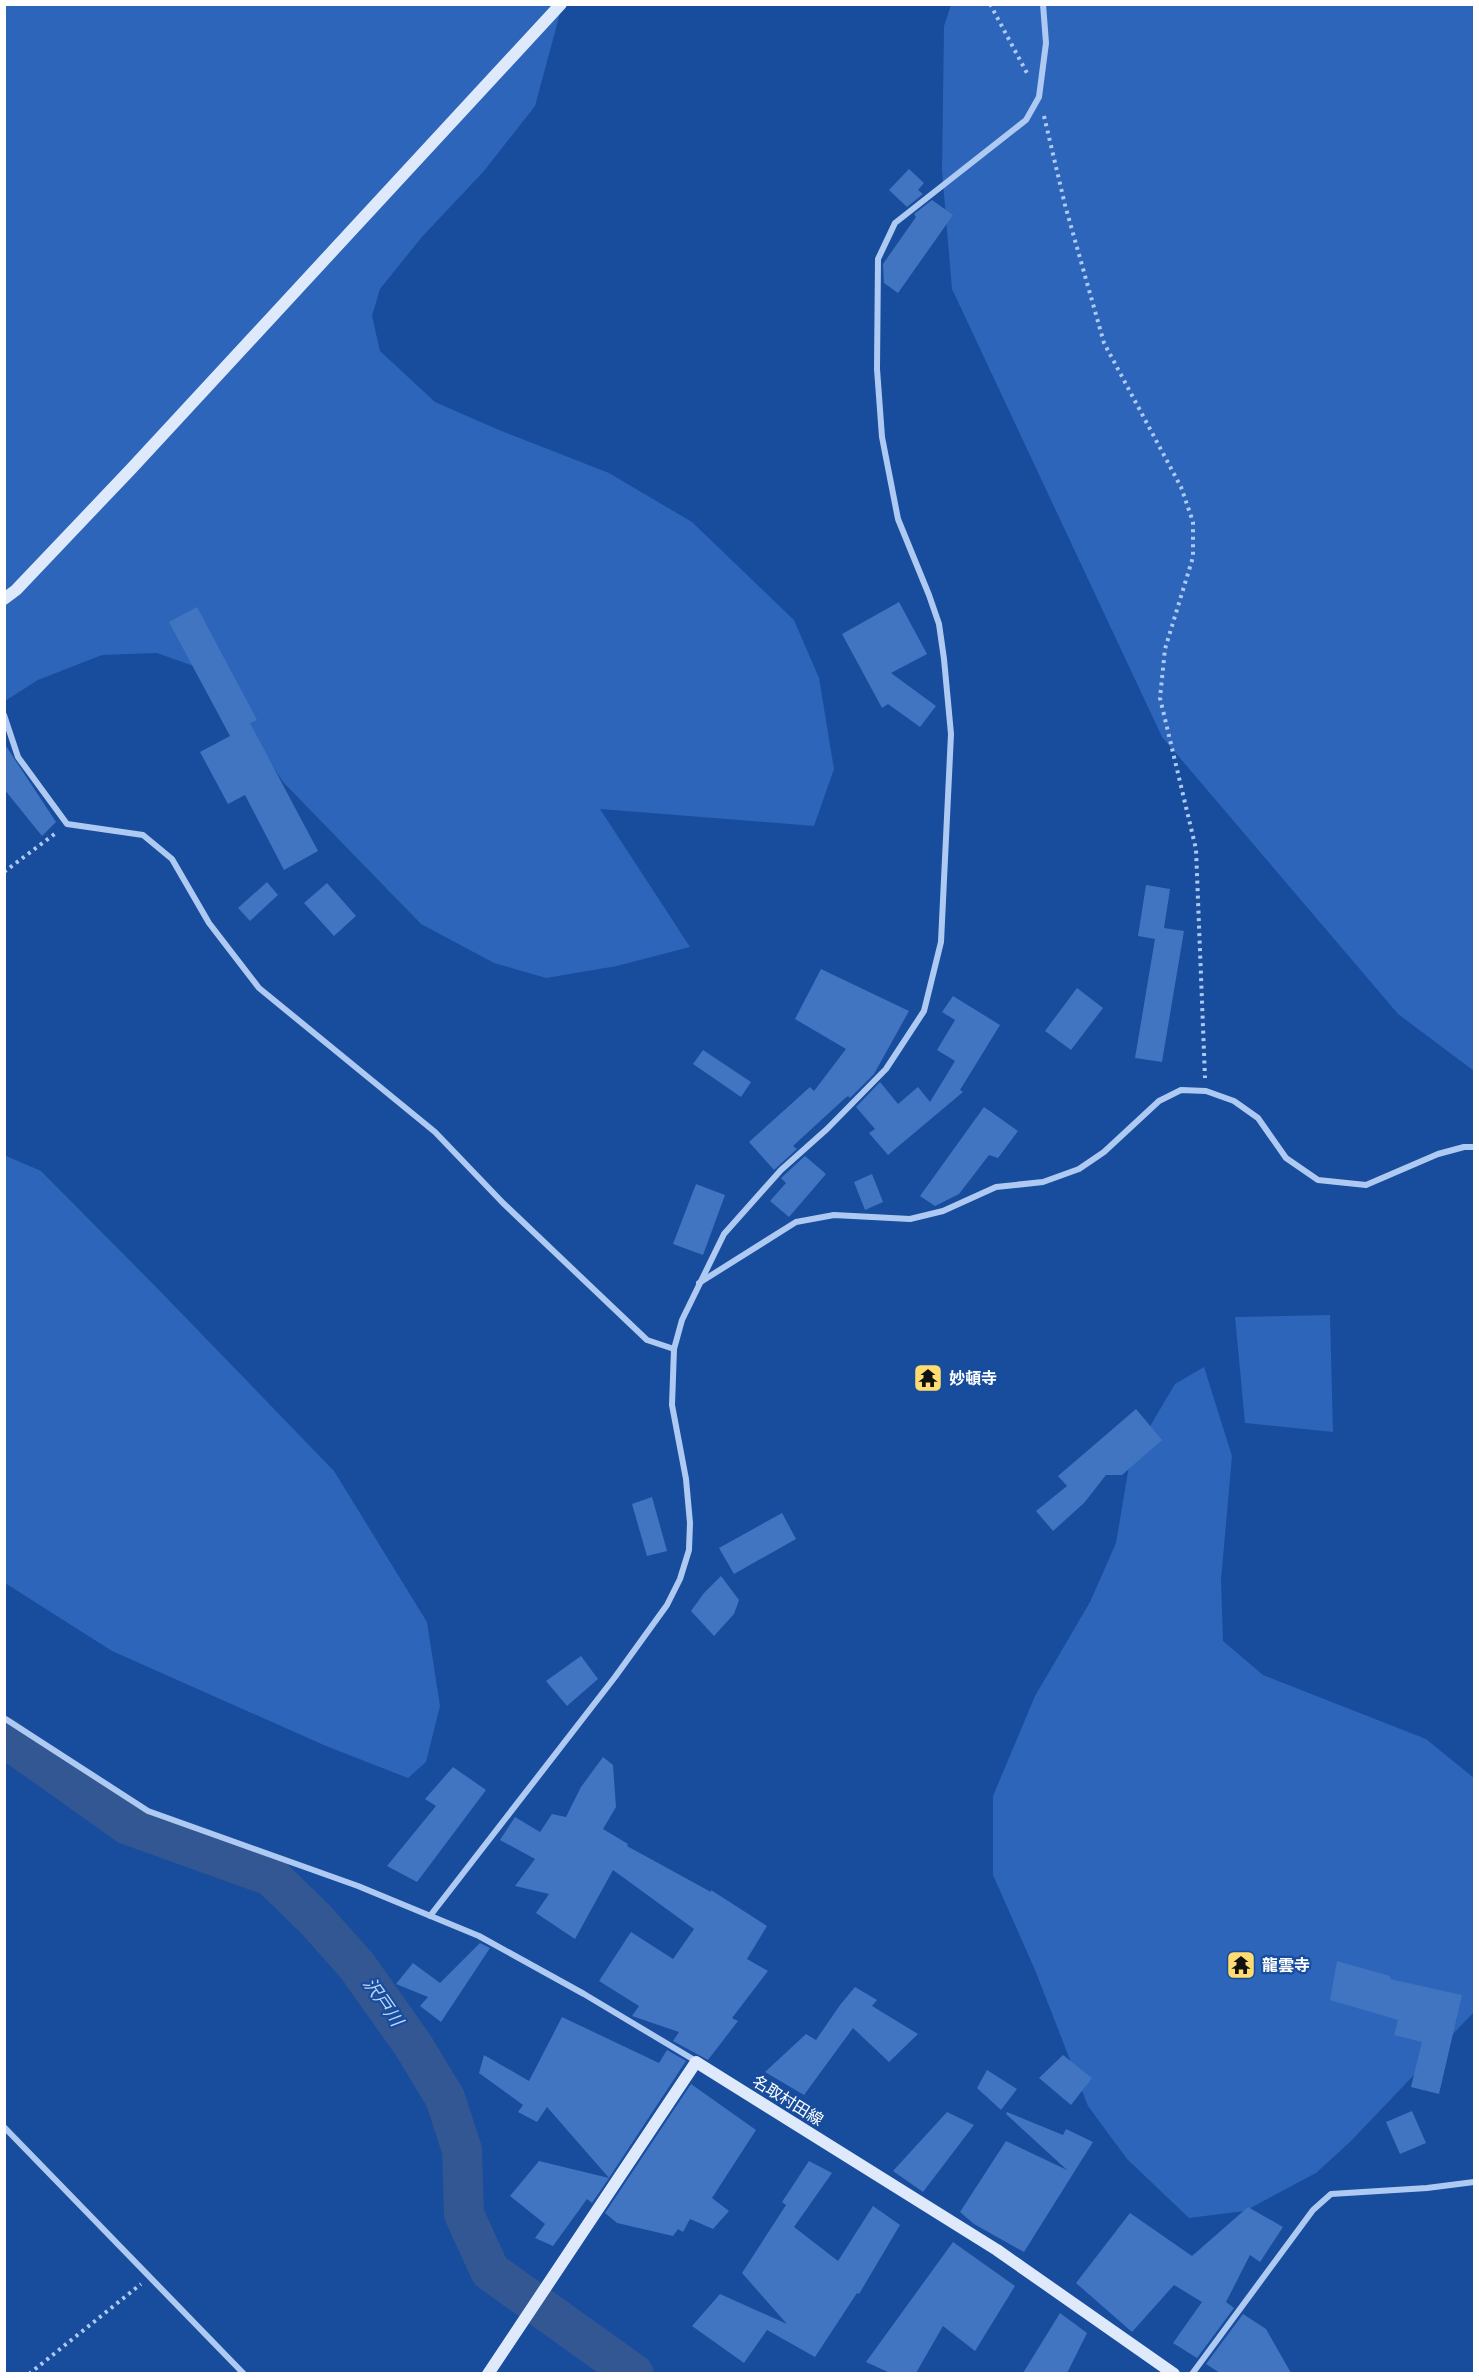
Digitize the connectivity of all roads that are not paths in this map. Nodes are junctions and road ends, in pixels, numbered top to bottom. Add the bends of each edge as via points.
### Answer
1 (561, 4) edge
2 (1043, 4) edge
3 (4, 599) edge
4 (4, 715) edge
5 (1474, 1147) edge
6 (699, 1283) junction
7 (674, 1349) junction
8 (4, 1718) edge
9 (430, 1916) junction
10 (696, 2062) junction
11 (4, 2127) edge
12 (1474, 2182) edge
13 (244, 2373) edge
14 (488, 2373) edge
15 (1174, 2373) edge
16 (1192, 2373) edge

1 - 3 main road via 132,468
2 - 6 street via 1046,43 1039,97 1026,120 895,224 878,259 877,369 882,438 898,519 939,624 951,734 941,942 924,1011 886,1069 780,1170 724,1234
4 - 7 street via 18,758 67,824 143,835 172,859 208,923 259,988 435,1132 503,1203 647,1340
5 - 6 street via 1438,1154 1366,1185 1318,1180 1286,1158 1257,1118 1234,1101 1206,1091 1181,1090 1160,1101 1104,1152 1079,1169 1043,1182 996,1187 943,1211 910,1219 834,1215 796,1222
6 - 7 street
7 - 9 street via 672,1405 690,1523 689,1550 680,1579 667,1605 615,1677
8 - 9 street via 148,1811
9 - 10 street via 479,1936
10 - 14 main road
10 - 15 main road, 名取村田線 via 997,2250
11 - 13 street
12 - 16 street via 1331,2194 1313,2210

